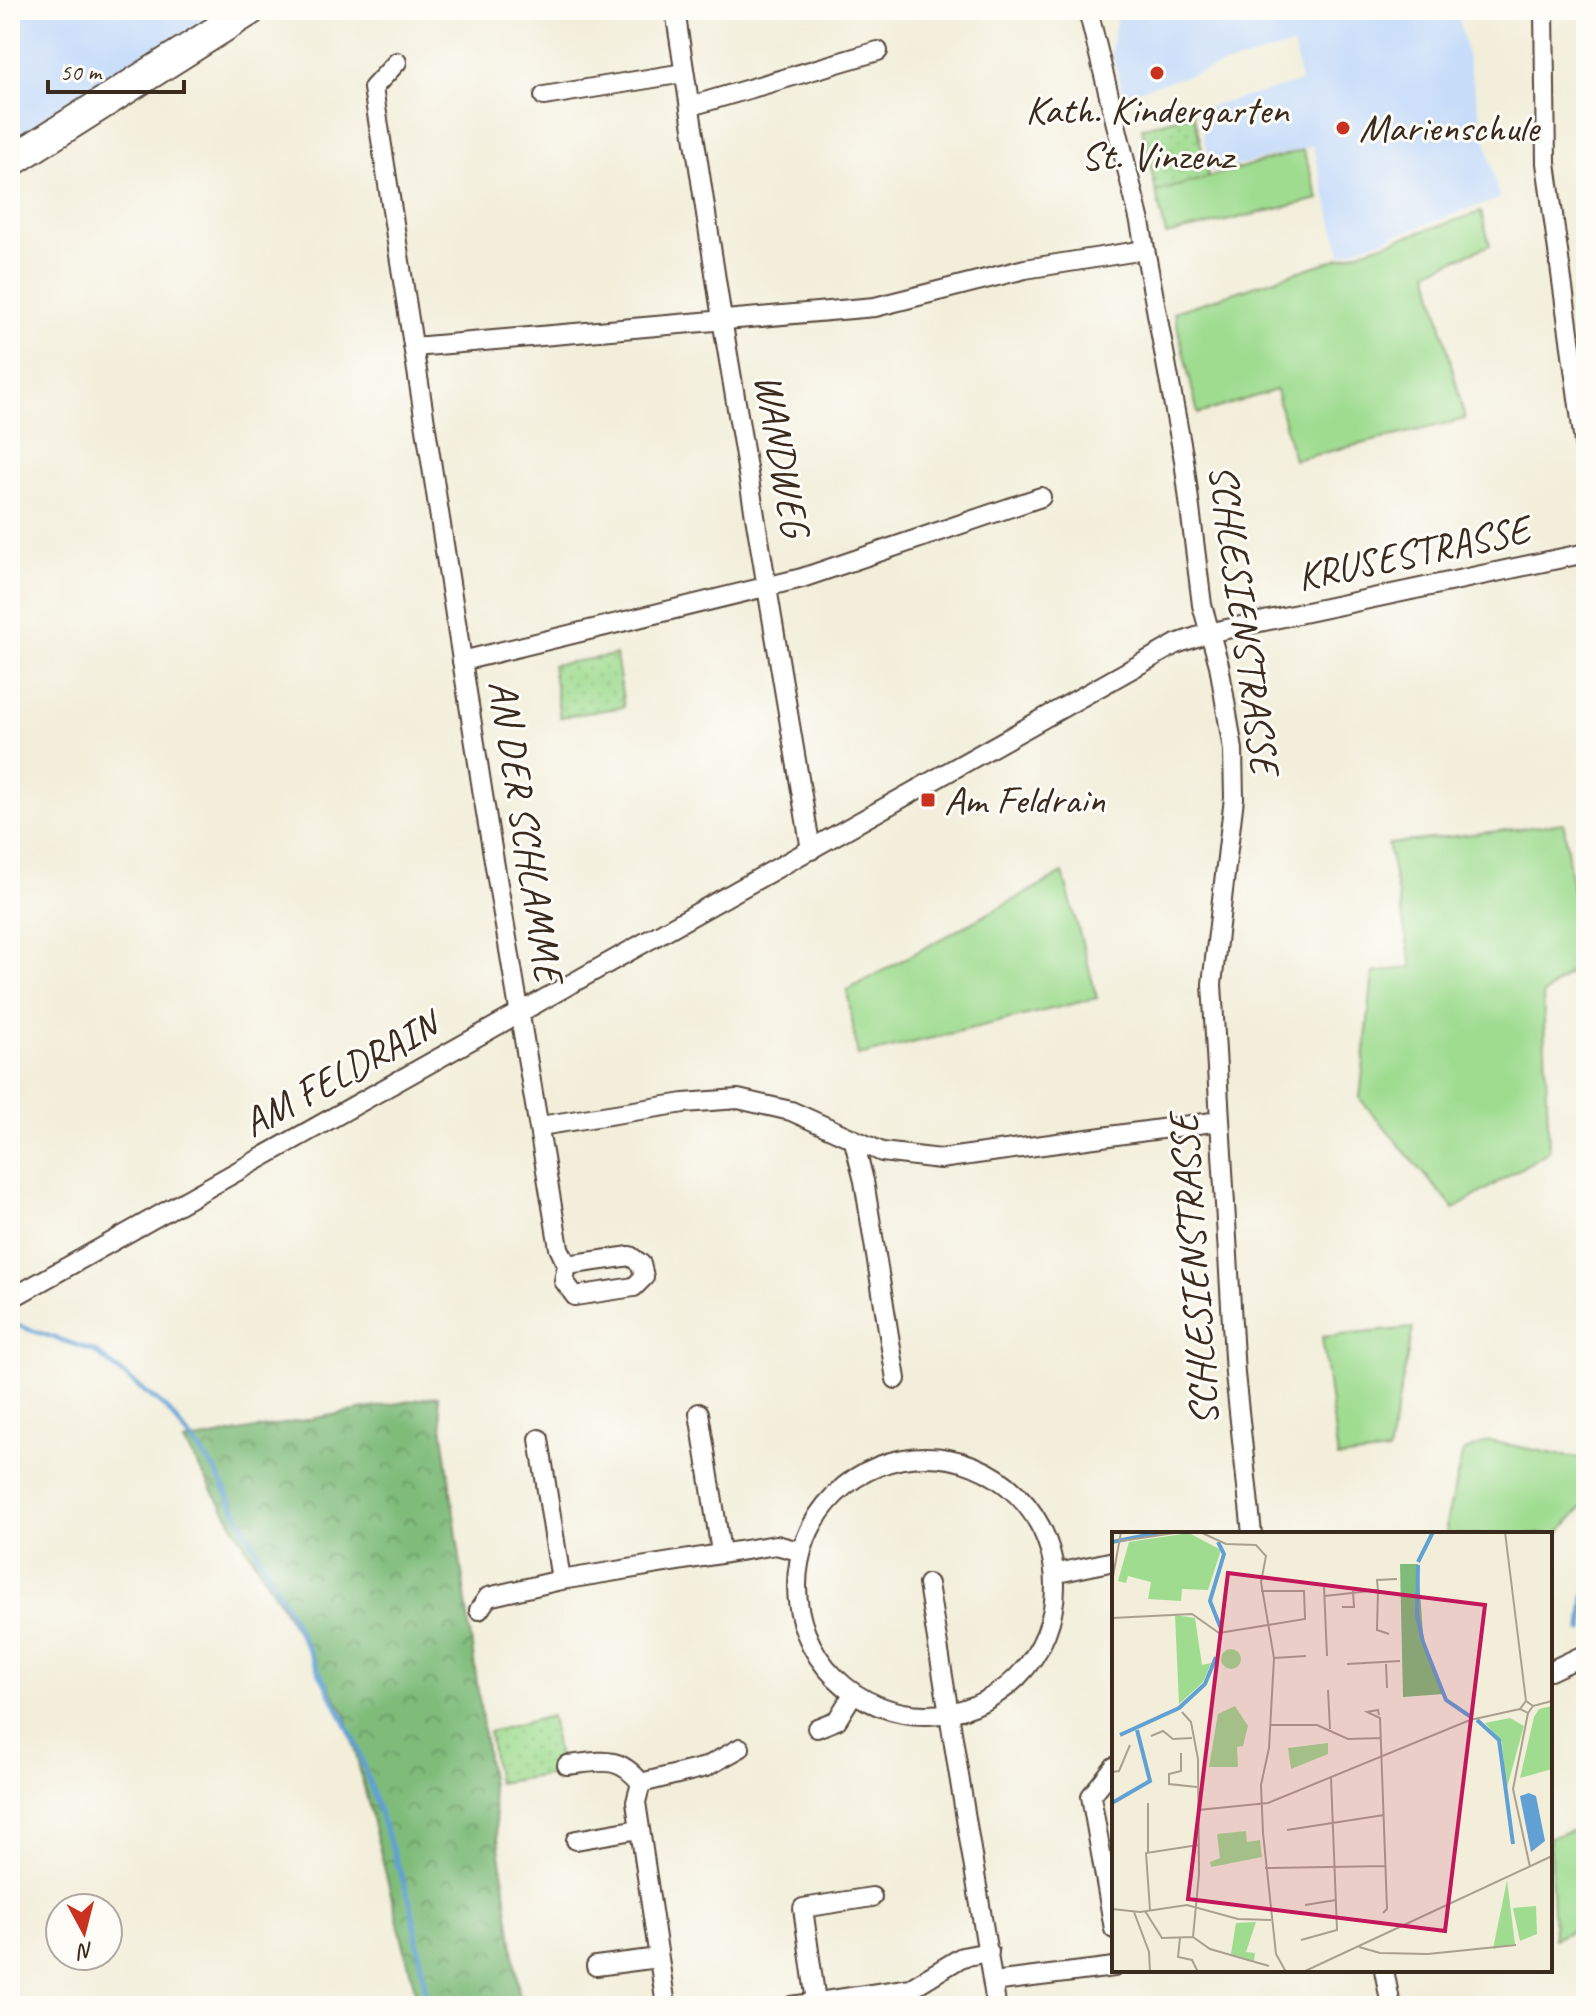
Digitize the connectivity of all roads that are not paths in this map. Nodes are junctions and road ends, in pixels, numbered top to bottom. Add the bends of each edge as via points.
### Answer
1 (250, 10) edge
2 (675, 10) edge
3 (1088, 10) edge
4 (1544, 10) edge
5 (878, 51) dead end
6 (397, 62) dead end
7 (684, 73) junction
8 (544, 96) dead end
9 (691, 106) junction
10 (10, 162) edge
11 (1145, 250) junction
12 (722, 319) junction
13 (1578, 334) edge
14 (414, 347) junction
15 (1586, 457) edge
16 (1041, 497) dead end
17 (1586, 553) edge
18 (768, 587) junction
19 (1208, 633) junction
20 (462, 661) junction
21 (811, 850) junction
22 (520, 1014) junction
23 (1220, 1121) junction
24 (540, 1126) junction
25 (854, 1141) junction
26 (567, 1265) dead end
27 (10, 1299) edge
28 (896, 1379) dead end
29 (699, 1413) dead end
30 (539, 1439) dead end
31 (1252, 1532) edge
32 (799, 1551) junction
33 (721, 1552) junction
34 (1112, 1561) edge
35 (1058, 1573) junction
36 (561, 1580) junction
37 (928, 1584) dead end
38 (479, 1610) dead end
39 (1586, 1654) edge
40 (1552, 1670) edge
41 (853, 1694) junction
42 (949, 1711) junction
43 (817, 1728) dead end
44 (740, 1748) dead end
45 (567, 1765) dead end
46 (1112, 1770) edge
47 (641, 1783) junction
48 (639, 1829) junction
49 (576, 1840) dead end
50 (872, 1897) dead end
51 (1112, 1917) edge
52 (989, 1952) junction
53 (658, 1958) junction
54 (596, 1966) dead end
55 (1112, 1967) edge
56 (1384, 1972) edge
57 (993, 1982) junction
58 (912, 1997) edge
59 (816, 2002) junction
60 (996, 2004) dead end
61 (666, 2006) edge
62 (792, 2006) edge
63 (1391, 2006) edge

1 - 10 main road
2 - 7 street, WANDWEG
3 - 11 street, SCHLESIENSTRASSE
4 - 13 street via 1546,163
5 - 9 street
6 - 14 street, AN DER SCHLAMME via 373,88
7 - 8 street
7 - 9 street, WANDWEG
9 - 12 street, WANDWEG
11 - 12 street via 1025,269 875,307
11 - 19 street, SCHLESIENSTRASSE via 1184,460
12 - 14 street
12 - 18 street, WANDWEG
13 - 15 street via 1574,390
14 - 20 street, AN DER SCHLAMME
16 - 18 street, AN DER SCHLAMME
17 - 19 street, KRUSESTRASSE
18 - 20 street, AN DER SCHLAMME
18 - 21 street, WANDWEG
19 - 21 street, AM FELDRAIN via 1176,644
19 - 23 street, SCHLESIENSTRASSE via 1219,665 1233,750 1234,798 1212,984
20 - 22 street, AN DER SCHLAMME
21 - 22 street, AM FELDRAIN
22 - 24 street, AN DER SCHLAMME
22 - 27 street, AM FELDRAIN
23 - 25 street via 940,1159 882,1152
23 - 31 street, SCHLESIENSTRASSE via 1235,1374
24 - 25 street via 738,1099 791,1111
24 - 26 street, AN DER SCHLAMME via 559,1248
25 - 28 street
29 - 33 street
30 - 36 street
32 - 33 street via 776,1545
32 - 35 street via 827,1506 861,1476 907,1459 934,1457 984,1469 1015,1492 1040,1523
32 - 41 street via 794,1588 801,1628 831,1678
33 - 36 street
34 - 35 street
35 - 42 street via 1050,1622 1031,1661 996,1692
36 - 38 street via 488,1597
37 - 42 street
39 - 40 street
41 - 42 street via 894,1710
41 - 43 street via 837,1720
42 - 52 street
44 - 47 street via 706,1767
45 - 47 street via 612,1761 629,1768
46 - 51 street via 1091,1796
47 - 48 street via 636,1802
48 - 49 street
48 - 53 street
50 - 59 street via 803,1908
52 - 57 street
52 - 58 street via 962,1957
53 - 54 street
53 - 61 street
55 - 57 street
56 - 63 street
57 - 60 street
58 - 59 street
59 - 62 street

